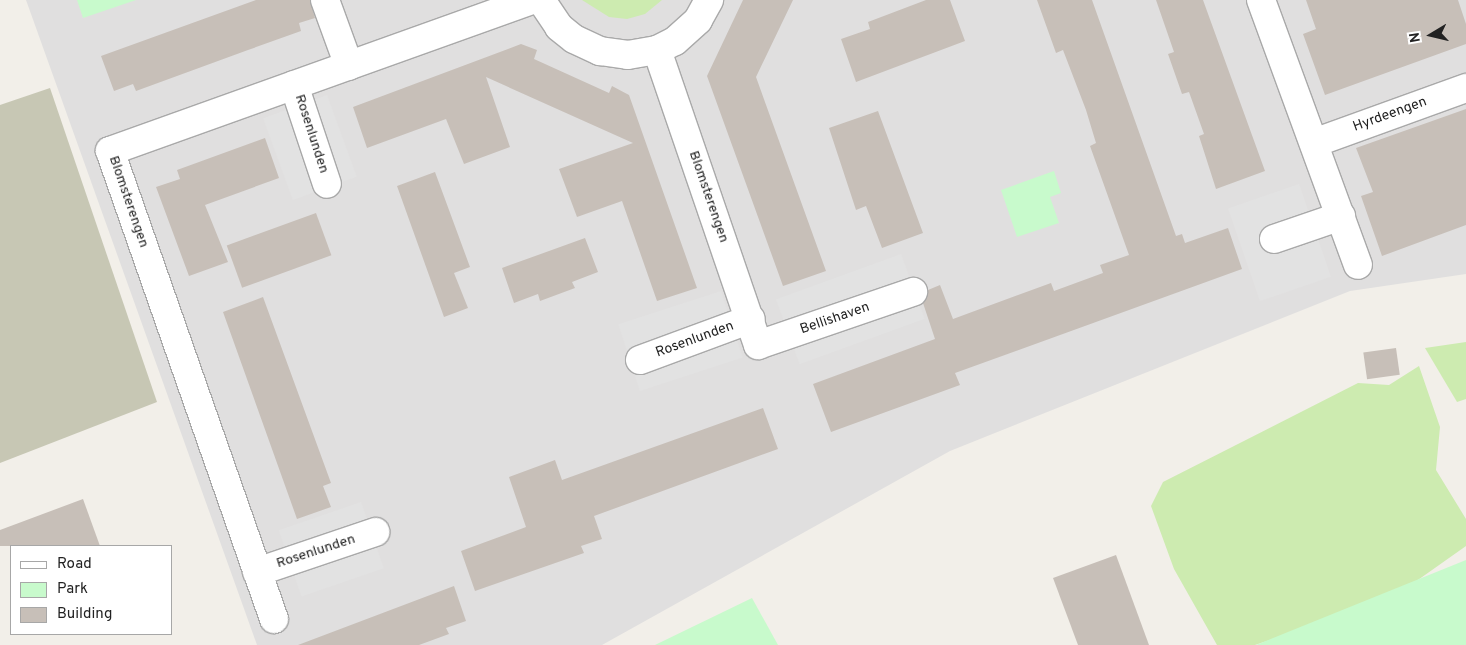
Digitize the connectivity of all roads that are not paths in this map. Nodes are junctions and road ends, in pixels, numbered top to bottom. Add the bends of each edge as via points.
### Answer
1 (325, 0) edge
2 (532, 0) edge
3 (541, 0) edge
4 (709, 0) edge
5 (1261, 0) edge
6 (657, 50) junction
7 (349, 66) junction
8 (294, 85) junction
9 (1466, 88) edge
10 (1314, 143) junction
11 (327, 184) dead end
12 (1341, 216) junction
13 (1274, 239) dead end
14 (1358, 265) dead end
15 (913, 292) dead end
16 (754, 332) junction
17 (640, 360) dead end
18 (375, 532) dead end
19 (257, 572) junction
20 (274, 620) dead end

1 - 7 street
2 - 7 street, Blomsterengen
3 - 6 street via 559,27 591,48 628,55
4 - 6 street via 691,28
5 - 10 street
6 - 16 street, Blomsterengen
7 - 8 street, Blomsterengen
8 - 11 street, Rosenlunden
8 - 19 street, Blomsterengen via 110,151
9 - 10 street, Hyrdeengen
10 - 12 street
12 - 13 street
12 - 14 street
15 - 16 street, Bellishaven
16 - 17 street, Rosenlunden
18 - 19 street, Rosenlunden
19 - 20 street, Blomsterengen

